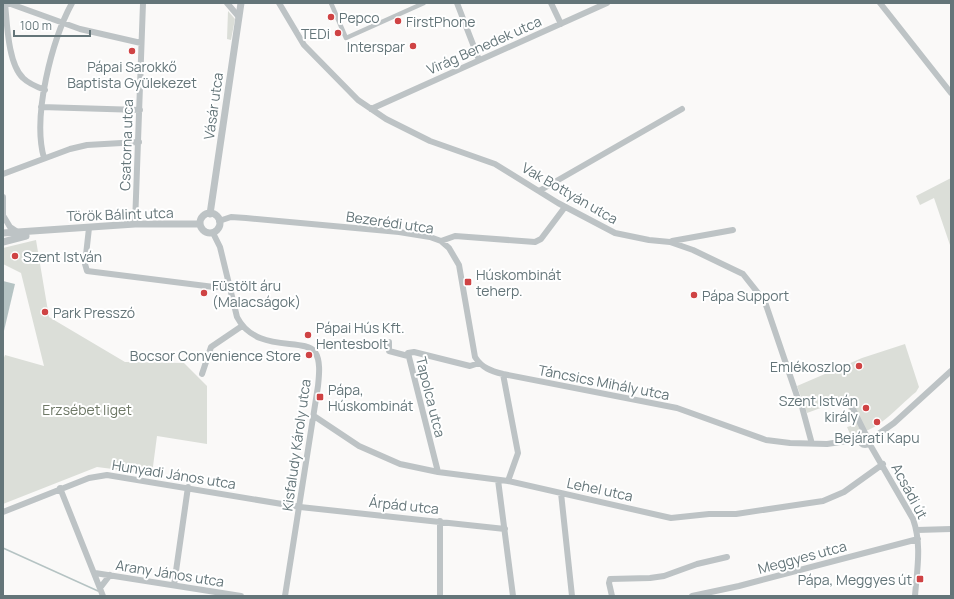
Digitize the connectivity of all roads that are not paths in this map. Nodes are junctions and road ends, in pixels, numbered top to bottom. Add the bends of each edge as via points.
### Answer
1 (7, 3) edge
2 (72, 3) edge
3 (143, 3) edge
4 (227, 3) edge
5 (241, 3) edge
6 (279, 3) edge
7 (331, 3) edge
8 (424, 3) edge
9 (457, 3) edge
10 (551, 3) edge
11 (607, 3) edge
12 (880, 3) edge
13 (239, 17) junction
14 (62, 23) junction
15 (561, 24) junction
16 (6, 34) edge
17 (141, 43) junction
18 (478, 60) junction
19 (45, 90) junction
20 (951, 93) edge
21 (41, 108) junction
22 (371, 109) junction
23 (682, 109) dead end
24 (140, 110) junction
25 (139, 142) junction
26 (44, 158) junction
27 (3, 174) edge
28 (539, 191) junction
29 (3, 197) edge
30 (565, 207) junction
31 (210, 214) junction
32 (3, 218) edge
33 (219, 221) junction
34 (135, 224) junction
35 (200, 224) junction
36 (89, 228) junction
37 (733, 230) dead end
38 (42, 231) junction
39 (213, 232) junction
40 (3, 233) edge
41 (20, 234) junction
42 (3, 237) edge
43 (11, 239) junction
44 (441, 241) junction
45 (3, 242) edge
46 (670, 242) junction
47 (229, 286) junction
48 (242, 326) junction
49 (389, 342) dead end
50 (408, 356) junction
51 (480, 363) junction
52 (951, 371) edge
53 (202, 374) dead end
54 (503, 374) junction
55 (852, 407) dead end
56 (314, 416) junction
57 (866, 440) junction
58 (812, 444) junction
59 (883, 464) junction
60 (438, 472) junction
61 (498, 480) junction
62 (508, 481) junction
63 (188, 487) junction
64 (60, 488) junction
65 (561, 493) junction
66 (300, 507) junction
67 (3, 512) edge
68 (440, 521) junction
69 (505, 529) junction
70 (917, 530) junction
71 (951, 530) edge
72 (918, 539) junction
73 (727, 557) dead end
74 (95, 573) junction
75 (110, 575) junction
76 (174, 585) junction
77 (100, 588) junction
78 (103, 596) edge
79 (241, 596) edge
80 (285, 596) edge
81 (440, 596) edge
82 (513, 596) edge
83 (572, 596) edge
84 (612, 596) edge
85 (692, 596) edge
86 (915, 596) edge

1 - 14 street
1 - 16 street
2 - 14 street
3 - 17 street, Csatorna utca
4 - 13 street
5 - 13 street, Vásár utca
6 - 22 street, Vak Bottyán utca via 304,44 358,100
7 - 8 street via 346,38
9 - 18 street
10 - 15 street
11 - 15 street, Virág Benedek utca
12 - 20 street
13 - 31 street, Vásár utca
14 - 17 street
14 - 19 street via 56,36
15 - 18 street, Virág Benedek utca
16 - 19 street via 18,72 24,79
17 - 24 street, Csatorna utca
18 - 22 street, Virág Benedek utca
19 - 21 street
21 - 24 street
21 - 26 street via 40,130
22 - 28 street, Vak Bottyán utca via 430,141 495,164
23 - 28 street
24 - 25 street, Csatorna utca
25 - 26 street via 87,145
25 - 34 street, Csatorna utca
26 - 27 street
28 - 30 street, Vak Bottyán utca
29 - 32 street
30 - 44 street, Bezerédi utca via 541,239 535,242 454,236
30 - 46 street, Vak Bottyán utca via 615,233
31 - 33 street via 216,216
31 - 35 street via 202,218
32 - 41 street
33 - 39 street via 218,228
33 - 44 street, Bezerédi utca via 231,217 246,218 399,232
34 - 35 street, Török Bálint utca
34 - 36 street, Török Bálint utca
35 - 39 street via 204,232
36 - 38 street, Török Bálint utca
36 - 47 street via 85,266 87,270 214,287
37 - 46 street
38 - 41 street, Török Bálint utca
38 - 43 street, Török Bálint utca
39 - 47 street via 220,247
40 - 41 street, Török Bálint utca
42 - 43 street
43 - 45 street, Török Bálint utca
44 - 51 street via 449,248 459,265 475,357
46 - 58 street, Vak Bottyán utca via 743,274 765,302 796,396 802,407
47 - 48 street
48 - 53 street via 211,347
48 - 56 street, Kisfaludy Károly utca via 261,339 309,348 315,353 319,380
49 - 50 street via 389,351
50 - 51 street, Tapolca utca via 408,353 414,352 470,366
50 - 60 street, Tapolca utca
51 - 54 street, Táncsics Mihály utca via 487,370
52 - 57 street via 894,423
54 - 58 street, Táncsics Mihály utca via 677,408 766,440
54 - 62 street via 518,453
55 - 57 street, Acsádi út
56 - 60 street, Lehel utca via 350,441 378,456 400,464
56 - 66 street, Kisfaludy Károly utca
57 - 58 street, Táncsics Mihály utca
57 - 59 street, Acsádi út
59 - 65 street, Lehel utca via 844,492 824,500 736,514 671,518
59 - 70 street, Acsádi út
60 - 61 street, Lehel utca
61 - 62 street, Lehel utca
61 - 69 street
62 - 65 street, Lehel utca
63 - 64 street, Hunyadi János utca via 107,475
63 - 66 street, Hunyadi János utca
63 - 76 street
64 - 67 street, Hunyadi János utca
64 - 74 street
65 - 83 street
66 - 68 street, Árpád utca
66 - 80 street, Kisfaludy Károly utca
68 - 69 street, Árpád utca
68 - 81 street
69 - 82 street
70 - 71 street
70 - 72 street, Acsádi út
72 - 85 street, Meggyes utca
72 - 86 street, Acsádi út
73 - 84 street via 664,576 610,579
74 - 75 street, Arany János utca
74 - 77 street
75 - 76 street, Arany János utca
75 - 77 street
76 - 79 street, Arany János utca
77 - 78 street

